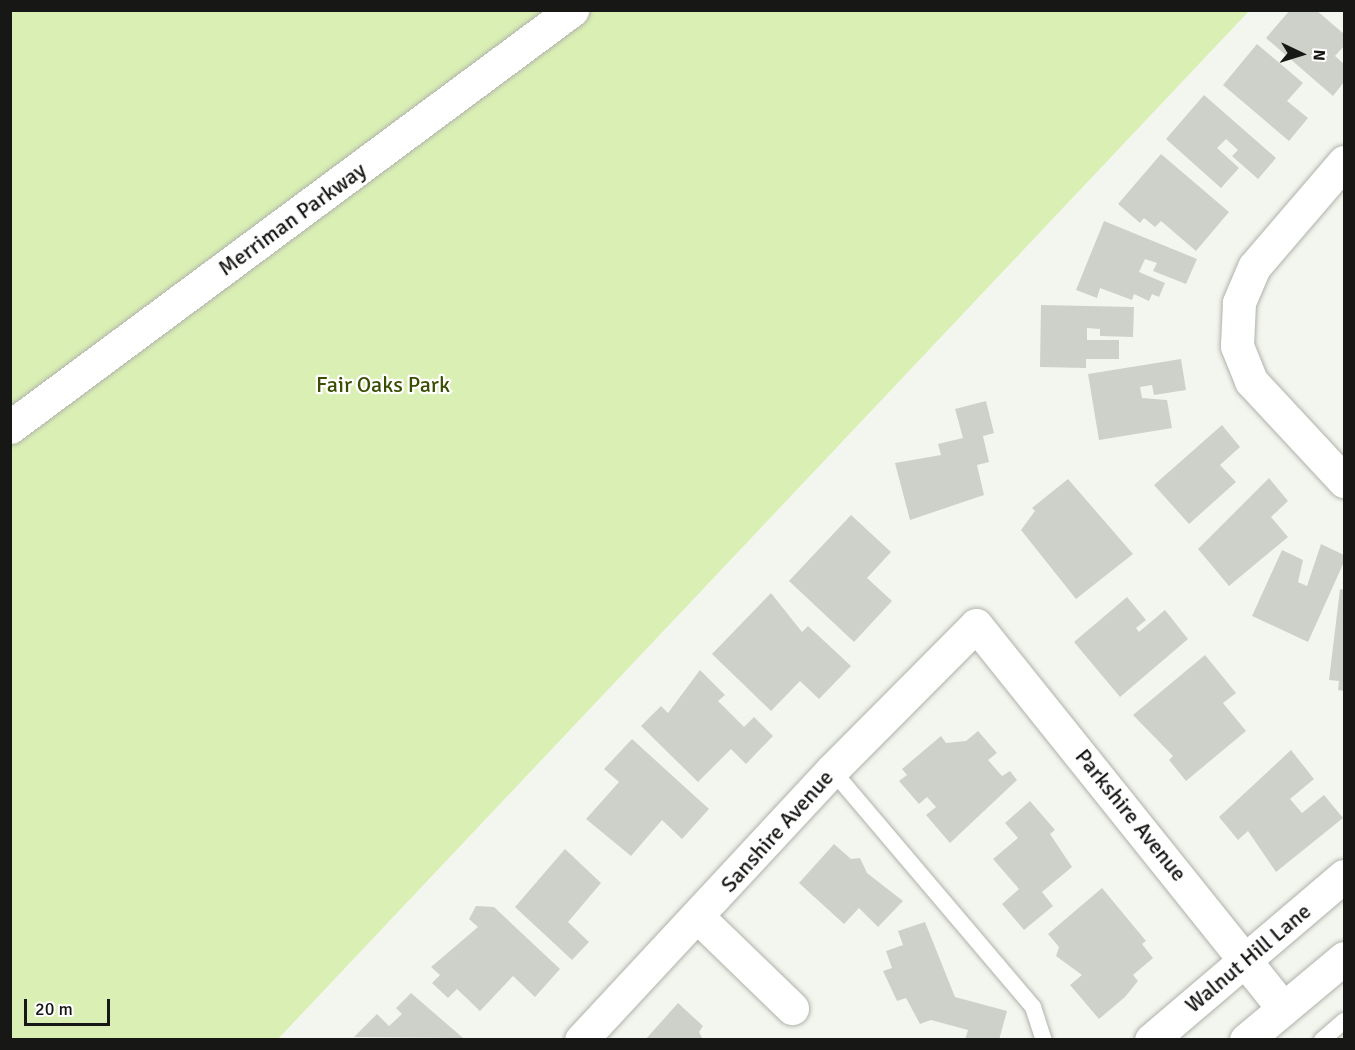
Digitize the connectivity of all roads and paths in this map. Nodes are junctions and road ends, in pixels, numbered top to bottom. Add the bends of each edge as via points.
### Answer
1 (572, 10) edge
2 (1344, 162) edge
3 (10, 427) edge
4 (1344, 481) edge
5 (976, 625) joint
6 (832, 770) junction
7 (1344, 876) edge
8 (698, 917) junction
9 (1246, 958) junction
10 (1344, 958) edge
11 (792, 1008) dead end
12 (1283, 1008) junction
13 (1344, 1021) edge
14 (581, 1040) edge
15 (1044, 1040) edge
16 (1151, 1040) edge
17 (1246, 1040) edge
18 (1322, 1040) edge

1 - 3 street, Merriman Parkway
2 - 4 street via 1254,267 1239,303 1237,346 1251,381
5 - 6 street, Sanshire Avenue
5 - 9 street, Parkshire Avenue
6 - 8 street, Sanshire Avenue
6 - 15 lane via 1033,1007
7 - 9 street, Walnut Hill Lane
8 - 11 street
8 - 14 street, Sanshire Avenue
9 - 12 street, Parkshire Avenue
9 - 16 street, Walnut Hill Lane
10 - 12 street
12 - 17 street
13 - 18 lane

